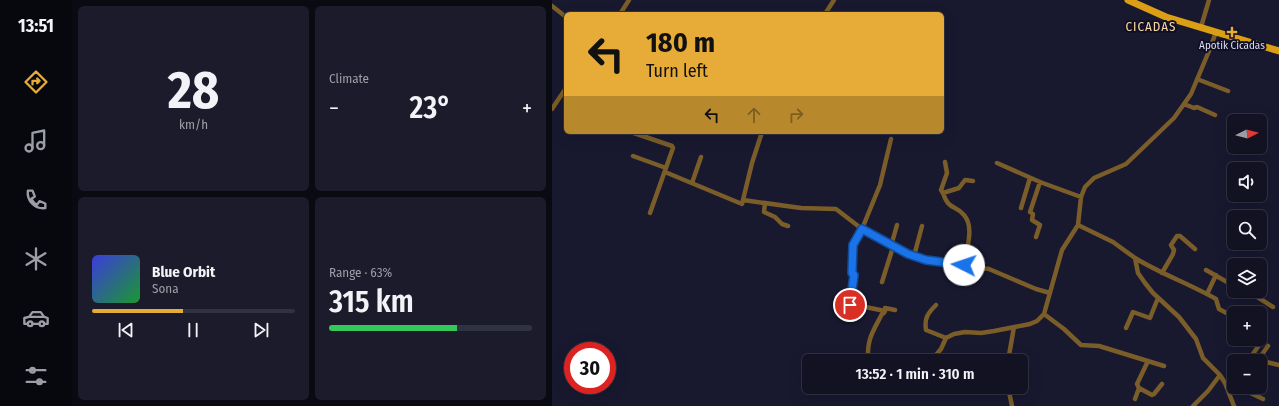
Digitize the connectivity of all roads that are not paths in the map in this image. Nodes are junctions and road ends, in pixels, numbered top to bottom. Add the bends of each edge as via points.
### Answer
1 (629, 0) edge
2 (834, 0) edge
3 (1128, 0) edge
4 (1209, 0) edge
5 (552, 6) edge
6 (621, 12) edge
7 (827, 12) edge
8 (564, 15) edge
9 (1201, 27) junction
10 (1216, 32) junction
11 (1279, 51) edge
12 (1197, 79) junction
13 (564, 91) edge
14 (1228, 91) dead end
15 (1184, 104) junction
16 (552, 109) edge
17 (1215, 115) dead end
18 (637, 134) edge
19 (761, 134) edge
20 (891, 138) dead end
21 (633, 156) dead end
22 (701, 157) dead end
23 (945, 162) dead end
24 (997, 163) dead end
25 (665, 170) junction
26 (1030, 178) junction
27 (973, 181) dead end
28 (1040, 182) junction
29 (692, 183) junction
30 (943, 193) junction
31 (1081, 197) junction
32 (743, 200) junction
33 (765, 203) junction
34 (1020, 208) dead end
35 (650, 213) dead end
36 (897, 225) dead end
37 (1078, 225) junction
38 (788, 226) dead end
39 (922, 226) dead end
40 (862, 229) junction
41 (1036, 237) dead end
42 (892, 246) junction
43 (1195, 249) dead end
44 (914, 256) junction
45 (1135, 258) junction
46 (964, 265) junction
47 (1206, 270) dead end
48 (1162, 273) junction
49 (1216, 275) junction
50 (882, 282) dead end
51 (1227, 282) edge
52 (1050, 293) junction
53 (1207, 294) junction
54 (1158, 298) junction
55 (1259, 298) edge
56 (850, 305) junction
57 (936, 305) dead end
58 (1273, 307) dead end
59 (885, 310) junction
60 (895, 310) dead end
61 (840, 311) dead end
62 (1227, 313) edge
63 (1044, 314) junction
64 (1014, 327) junction
65 (1126, 328) dead end
66 (946, 338) junction
67 (1268, 346) dead end
68 (868, 354) edge
69 (937, 354) edge
70 (1009, 354) edge
71 (1262, 354) edge
72 (1148, 361) junction
73 (1267, 362) edge
74 (1279, 365) edge
75 (1164, 366) dead end
76 (1220, 375) junction
77 (1225, 383) joint
78 (1162, 384) dead end
79 (1139, 388) junction
80 (1009, 394) edge
81 (1253, 394) edge
82 (1134, 399) dead end
83 (1263, 399) dead end
84 (1012, 406) edge
85 (1193, 406) edge
86 (1234, 406) edge

1 - 6 street
2 - 7 street
3 - 9 main road via 1166,17
4 - 9 street
5 - 8 street
9 - 10 main road
10 - 11 main road
10 - 12 street
12 - 14 street
12 - 15 street
13 - 16 street
15 - 17 street
15 - 31 street via 1174,118 1131,160 1086,184
18 - 25 street via 673,147
19 - 32 street
20 - 40 street via 880,185
21 - 25 street
22 - 29 street
23 - 30 street via 947,173
24 - 26 street
25 - 29 street
25 - 35 street
26 - 28 street
26 - 34 street
27 - 30 street via 965,180 959,188
28 - 31 street
28 - 41 street via 1030,212 1033,214 1032,220 1040,225
29 - 32 street via 742,204
30 - 46 street via 947,204 964,215 967,220 969,232
31 - 37 street
32 - 33 street
33 - 38 street via 764,212
33 - 40 street via 836,209
36 - 42 street
37 - 45 street via 1113,242
37 - 52 street via 1062,250
39 - 44 street
40 - 42 street
40 - 56 street via 853,245 854,275
42 - 44 street
42 - 50 street
43 - 48 street via 1177,236 1171,245 1173,254
44 - 46 street via 939,263
45 - 48 street
45 - 54 street via 1138,273
46 - 52 street via 989,269
47 - 49 street
48 - 53 street
49 - 51 street
49 - 53 street
52 - 63 street
53 - 62 street via 1216,300 1219,309
54 - 65 street via 1150,318 1133,312
54 - 76 street via 1179,317 1196,339 1203,358
55 - 58 street
56 - 59 street
56 - 61 street via 844,304
57 - 66 street via 925,319 926,330
59 - 60 street
59 - 68 street via 871,333
63 - 64 street via 1037,321
63 - 72 street via 1081,345 1100,346
64 - 66 street via 981,333 965,332
64 - 70 street
66 - 69 street
67 - 71 street
72 - 75 street
72 - 79 street via 1137,384
73 - 74 street
76 - 77 street
76 - 85 street
77 - 86 street
78 - 79 street via 1152,395
79 - 82 street
80 - 84 street
81 - 83 street

